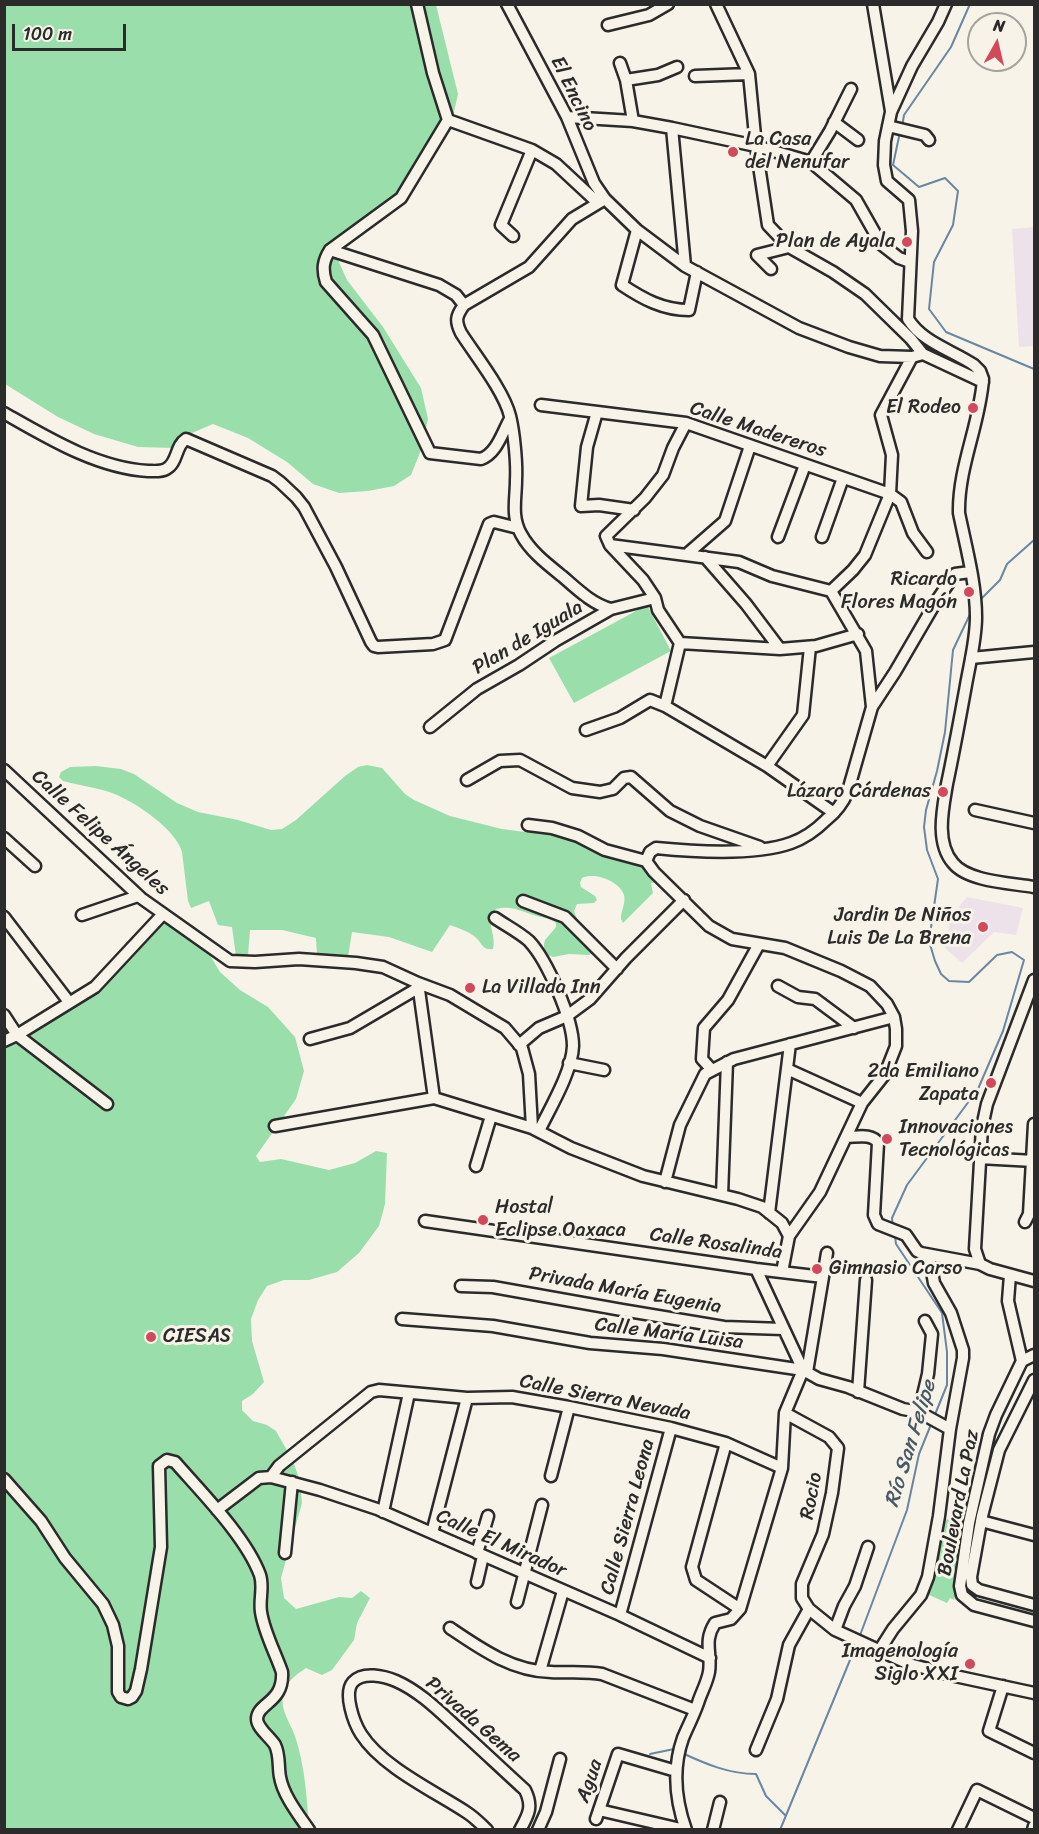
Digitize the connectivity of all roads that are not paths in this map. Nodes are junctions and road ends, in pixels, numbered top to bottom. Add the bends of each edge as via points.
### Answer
1 (417, 4) edge
2 (507, 4) edge
3 (668, 4) edge
4 (716, 4) edge
5 (873, 4) edge
6 (946, 4) edge
7 (608, 25) dead end
8 (620, 63) dead end
9 (677, 67) dead end
10 (749, 74) junction
11 (695, 76) dead end
12 (626, 81) junction
13 (851, 89) dead end
14 (891, 112) junction
15 (567, 117) junction
16 (448, 120) junction
17 (633, 121) junction
18 (834, 122) junction
19 (672, 128) junction
20 (895, 128) junction
21 (929, 140) dead end
22 (858, 141) dead end
23 (756, 146) junction
24 (532, 150) junction
25 (811, 162) junction
26 (602, 201) junction
27 (637, 230) junction
28 (513, 236) dead end
29 (789, 247) junction
30 (330, 250) junction
31 (910, 262) junction
32 (685, 266) junction
33 (771, 270) dead end
34 (697, 272) junction
35 (464, 305) junction
36 (918, 355) junction
37 (983, 382) junction
38 (541, 405) dead end
39 (597, 412) junction
40 (4, 413) edge
41 (511, 417) junction
42 (686, 423) junction
43 (750, 446) junction
44 (805, 465) junction
45 (843, 478) junction
46 (890, 494) junction
47 (634, 510) junction
48 (518, 528) junction
49 (778, 537) dead end
50 (822, 537) dead end
51 (610, 546) junction
52 (927, 552) dead end
53 (686, 555) junction
54 (705, 557) junction
55 (970, 572) junction
56 (831, 591) junction
57 (655, 598) junction
58 (611, 609) junction
59 (858, 634) junction
60 (680, 643) junction
61 (810, 647) junction
62 (780, 649) junction
63 (1035, 652) edge
64 (971, 658) junction
65 (665, 706) junction
66 (872, 707) junction
67 (430, 727) dead end
68 (586, 730) dead end
69 (767, 766) junction
70 (4, 770) edge
71 (467, 780) dead end
72 (975, 810) dead end
73 (834, 813) junction
74 (1035, 823) edge
75 (528, 825) dead end
76 (4, 838) edge
77 (766, 849) junction
78 (646, 861) junction
79 (35, 866) dead end
80 (1035, 887) edge
81 (138, 896) junction
82 (684, 900) junction
83 (523, 901) dead end
84 (163, 914) junction
85 (82, 915) dead end
86 (4, 917) edge
87 (495, 918) dead end
88 (759, 944) junction
89 (617, 969) junction
90 (418, 986) junction
91 (778, 986) dead end
92 (1034, 986) edge
93 (69, 1002) junction
94 (4, 1015) edge
95 (567, 1016) junction
96 (894, 1017) junction
97 (854, 1028) junction
98 (17, 1035) junction
99 (310, 1039) dead end
100 (4, 1041) edge
101 (790, 1044) junction
102 (519, 1045) junction
103 (727, 1062) junction
104 (569, 1063) junction
105 (787, 1069) junction
106 (604, 1070) dead end
107 (712, 1070) junction
108 (434, 1098) junction
109 (106, 1104) dead end
110 (862, 1104) junction
111 (491, 1116) junction
112 (1035, 1124) edge
113 (275, 1126) dead end
114 (535, 1130) junction
115 (847, 1137) junction
116 (979, 1158) junction
117 (1033, 1161) edge
118 (476, 1166) dead end
119 (665, 1182) junction
120 (722, 1195) junction
121 (769, 1212) junction
122 (425, 1221) dead end
123 (1025, 1222) dead end
124 (789, 1236) junction
125 (827, 1252) dead end
126 (929, 1255) junction
127 (980, 1264) junction
128 (756, 1269) junction
129 (782, 1272) junction
130 (1010, 1275) junction
131 (823, 1277) junction
132 (866, 1280) dead end
133 (1035, 1281) edge
134 (460, 1286) dead end
135 (402, 1319) dead end
136 (925, 1321) dead end
137 (783, 1329) junction
138 (1035, 1355) edge
139 (1022, 1361) junction
140 (805, 1371) junction
141 (1035, 1380) edge
142 (858, 1392) junction
143 (409, 1393) junction
144 (467, 1398) junction
145 (569, 1407) junction
146 (785, 1413) junction
147 (922, 1413) junction
148 (671, 1428) junction
149 (950, 1429) junction
150 (726, 1443) junction
151 (782, 1468) junction
152 (551, 1476) dead end
153 (271, 1477) junction
154 (4, 1479) edge
155 (292, 1482) junction
156 (542, 1504) dead end
157 (217, 1510) junction
158 (383, 1512) junction
159 (488, 1516) dead end
160 (981, 1521) junction
161 (432, 1533) junction
162 (1035, 1535) edge
163 (868, 1547) dead end
164 (285, 1553) dead end
165 (480, 1555) junction
166 (524, 1573) junction
167 (477, 1582) dead end
168 (564, 1591) junction
169 (517, 1602) dead end
170 (1035, 1605) edge
171 (740, 1609) junction
172 (809, 1609) junction
173 (620, 1615) junction
174 (1035, 1621) edge
175 (450, 1628) dead end
176 (835, 1630) junction
177 (874, 1649) junction
178 (710, 1658) junction
179 (540, 1671) junction
180 (1003, 1686) junction
181 (1035, 1693) edge
182 (695, 1710) junction
183 (756, 1750) dead end
184 (1035, 1753) edge
185 (560, 1759) dead end
186 (676, 1767) junction
187 (720, 1802) dead end
188 (1035, 1818) edge
189 (309, 1830) edge
190 (487, 1830) edge
191 (520, 1830) edge
192 (538, 1830) edge
193 (685, 1830) edge
194 (713, 1830) edge
195 (958, 1830) edge

1 - 16 street
2 - 15 street, El Encino
3 - 7 street via 649,15
4 - 10 street
5 - 14 street
6 - 14 street
8 - 12 street
9 - 12 street
10 - 11 street
10 - 23 street
12 - 17 street
13 - 18 street
14 - 20 street
15 - 17 street
15 - 26 street, El Encino
16 - 24 street
16 - 30 street via 401,198
17 - 19 street
18 - 22 street
18 - 25 street
19 - 23 street
19 - 32 street
20 - 21 street via 925,135
20 - 31 street via 884,165 887,181 909,200
23 - 25 street
23 - 29 street via 768,225
24 - 26 street
24 - 28 street via 501,225
25 - 31 street via 856,200 881,244
26 - 27 street
26 - 35 street via 572,219 529,267
27 - 32 street
27 - 34 street via 622,285 645,300 673,310 689,310
29 - 33 street via 757,255
29 - 36 street via 865,294 911,339
30 - 35 street via 439,285
30 - 41 street via 323,271 326,282 373,335 430,453 481,459 489,456
31 - 37 street via 908,319 926,338 974,365
32 - 34 street
34 - 36 street via 799,328 849,347 880,356
35 - 41 street via 456,323
36 - 37 street
36 - 46 street via 881,415 892,455
37 - 55 street via 960,491 959,513
38 - 39 street, Calle Madereros
39 - 42 street, Calle Madereros
39 - 47 street via 587,447 581,506
40 - 48 street via 45,436 118,467 165,470 186,439 276,479 304,507 371,642 378,647 446,640 489,524
41 - 48 street via 517,479 513,506
42 - 43 street, Calle Madereros
42 - 47 street via 663,475
43 - 44 street, Calle Madereros
43 - 53 street via 725,521
44 - 45 street, Calle Madereros
44 - 49 street
45 - 46 street, Calle Madereros
45 - 50 street
46 - 52 street via 901,502 913,533
46 - 56 street via 865,555
47 - 51 street via 606,536
48 - 58 street via 543,560 593,601
51 - 53 street
51 - 57 street
53 - 54 street
54 - 56 street via 739,562 772,576
54 - 62 street
55 - 64 street via 976,610
55 - 66 street via 955,574
56 - 59 street
57 - 58 street, Plan de Iguala
57 - 60 street via 658,610
58 - 67 street, Plan de Iguala via 490,681
59 - 61 street
59 - 66 street via 867,651
60 - 62 street
60 - 65 street
61 - 62 street
61 - 69 street via 804,715
63 - 64 street
64 - 80 street via 945,798 944,844 951,861 969,875
65 - 68 street via 650,700 620,718
65 - 69 street
66 - 73 street via 845,800
69 - 73 street
70 - 81 street, Calle Felipe Ángeles
71 - 77 street via 500,761 520,760 572,788 600,792 631,777 670,811
72 - 74 street
73 - 77 street via 813,832 792,843
75 - 78 street via 552,828 605,850
76 - 79 street
77 - 78 street via 656,848
78 - 82 street
81 - 84 street, Calle Felipe Ángeles
81 - 85 street
82 - 88 street via 709,926 732,939
82 - 89 street
83 - 89 street via 565,917
84 - 90 street, Calle Felipe Ángeles via 230,961 299,959 356,963 383,967
84 - 93 street via 94,987
86 - 93 street
87 - 95 street via 528,940 543,960
88 - 96 street via 785,948 870,986
88 - 107 street via 728,1000 705,1029 702,1059
89 - 95 street via 590,999
90 - 99 street via 350,1028
90 - 102 street, Calle Felipe Ángeles via 450,995 505,1028
90 - 108 street
91 - 97 street via 798,997 815,999
92 - 116 street via 985,1112
93 - 98 street
94 - 98 street
95 - 102 street via 539,1028
95 - 104 street via 573,1046
96 - 97 street
96 - 110 street via 896,1046 885,1074
97 - 101 street
98 - 100 street
98 - 109 street
101 - 103 street
101 - 105 street
102 - 114 street, Calle Felipe Ángeles via 529,1074
103 - 107 street
103 - 120 street
104 - 106 street
104 - 114 street
105 - 110 street
105 - 121 street
107 - 119 street via 705,1074 680,1125
108 - 111 street
108 - 113 street
110 - 115 street
111 - 114 street
111 - 118 street
112 - 117 street
114 - 119 street via 571,1148
115 - 124 street via 820,1192
115 - 126 street via 871,1137 878,1143 876,1222 907,1236 919,1252
116 - 117 street
116 - 127 street via 975,1249
117 - 123 street
119 - 120 street
120 - 121 street
121 - 124 street
122 - 128 street, Calle Rosalinda
124 - 129 street
125 - 131 street
126 - 127 street
126 - 149 street via 934,1283 949,1308 963,1350
127 - 130 street
128 - 129 street, Calle Rosalinda
128 - 137 street
129 - 131 street, Calle Rosalinda
130 - 133 street
130 - 139 street via 1008,1301
131 - 140 street
132 - 142 street
134 - 137 street, Privada María Eugenia via 493,1287 724,1327
135 - 140 street, Calle María Luisa via 493,1326
136 - 147 street via 932,1334
137 - 140 street
138 - 139 street
139 - 174 street, Boulevard La Paz via 989,1434 960,1586 962,1595 974,1605
140 - 142 street, Calle María Luisa
140 - 146 street
141 - 160 street, Boulevard La Paz via 1000,1445
142 - 147 street, Calle María Luisa
143 - 144 street, Calle Sierra Nevada
143 - 153 street, Calle Sierra Nevada via 371,1392 279,1466
143 - 158 street
144 - 145 street, Calle Sierra Nevada via 512,1397
144 - 161 street
145 - 148 street, Calle Sierra Nevada
145 - 152 street
146 - 151 street
146 - 172 street, Rocio via 829,1437 838,1448 823,1534 802,1584 802,1598
147 - 149 street, Calle María Luisa
148 - 150 street, Calle Sierra Nevada
148 - 173 street, Calle Sierra Leona
149 - 177 street via 928,1577 921,1595
150 - 151 street, Calle Sierra Nevada
150 - 171 street via 692,1567 696,1580
151 - 171 street
153 - 155 street, Calle El Mirador
153 - 157 street via 254,1480
154 - 157 street via 103,1604 118,1646 118,1692 128,1700 136,1691 156,1582 160,1547 159,1466 167,1460 175,1462
155 - 158 street, Calle El Mirador
155 - 164 street
156 - 166 street
157 - 189 street via 251,1555 260,1577 260,1609 283,1683 257,1719 276,1746 282,1785
158 - 161 street, Calle El Mirador
159 - 165 street
160 - 162 street
160 - 170 street, Boulevard La Paz via 972,1585
161 - 165 street, Calle El Mirador
163 - 176 street
165 - 166 street, Calle El Mirador
165 - 167 street
166 - 168 street, Calle El Mirador
166 - 169 street
168 - 173 street, Calle El Mirador
168 - 179 street
171 - 178 street via 731,1619 715,1623 709,1633
172 - 176 street
172 - 183 street via 789,1645 777,1699
173 - 178 street, Calle El Mirador
175 - 179 street via 485,1652 520,1668
176 - 177 street
177 - 180 street via 909,1664
178 - 182 street
179 - 182 street via 602,1674
180 - 181 street
180 - 184 street via 989,1731
182 - 186 street
185 - 192 street
186 - 193 street via 679,1812
186 - 193 street, Agua via 618,1754 598,1814
187 - 194 street
188 - 195 street via 978,1790
190 - 191 street, Privada Gema via 377,1752 361,1734 354,1718 349,1701 353,1682 377,1675 428,1700 525,1790 530,1808

